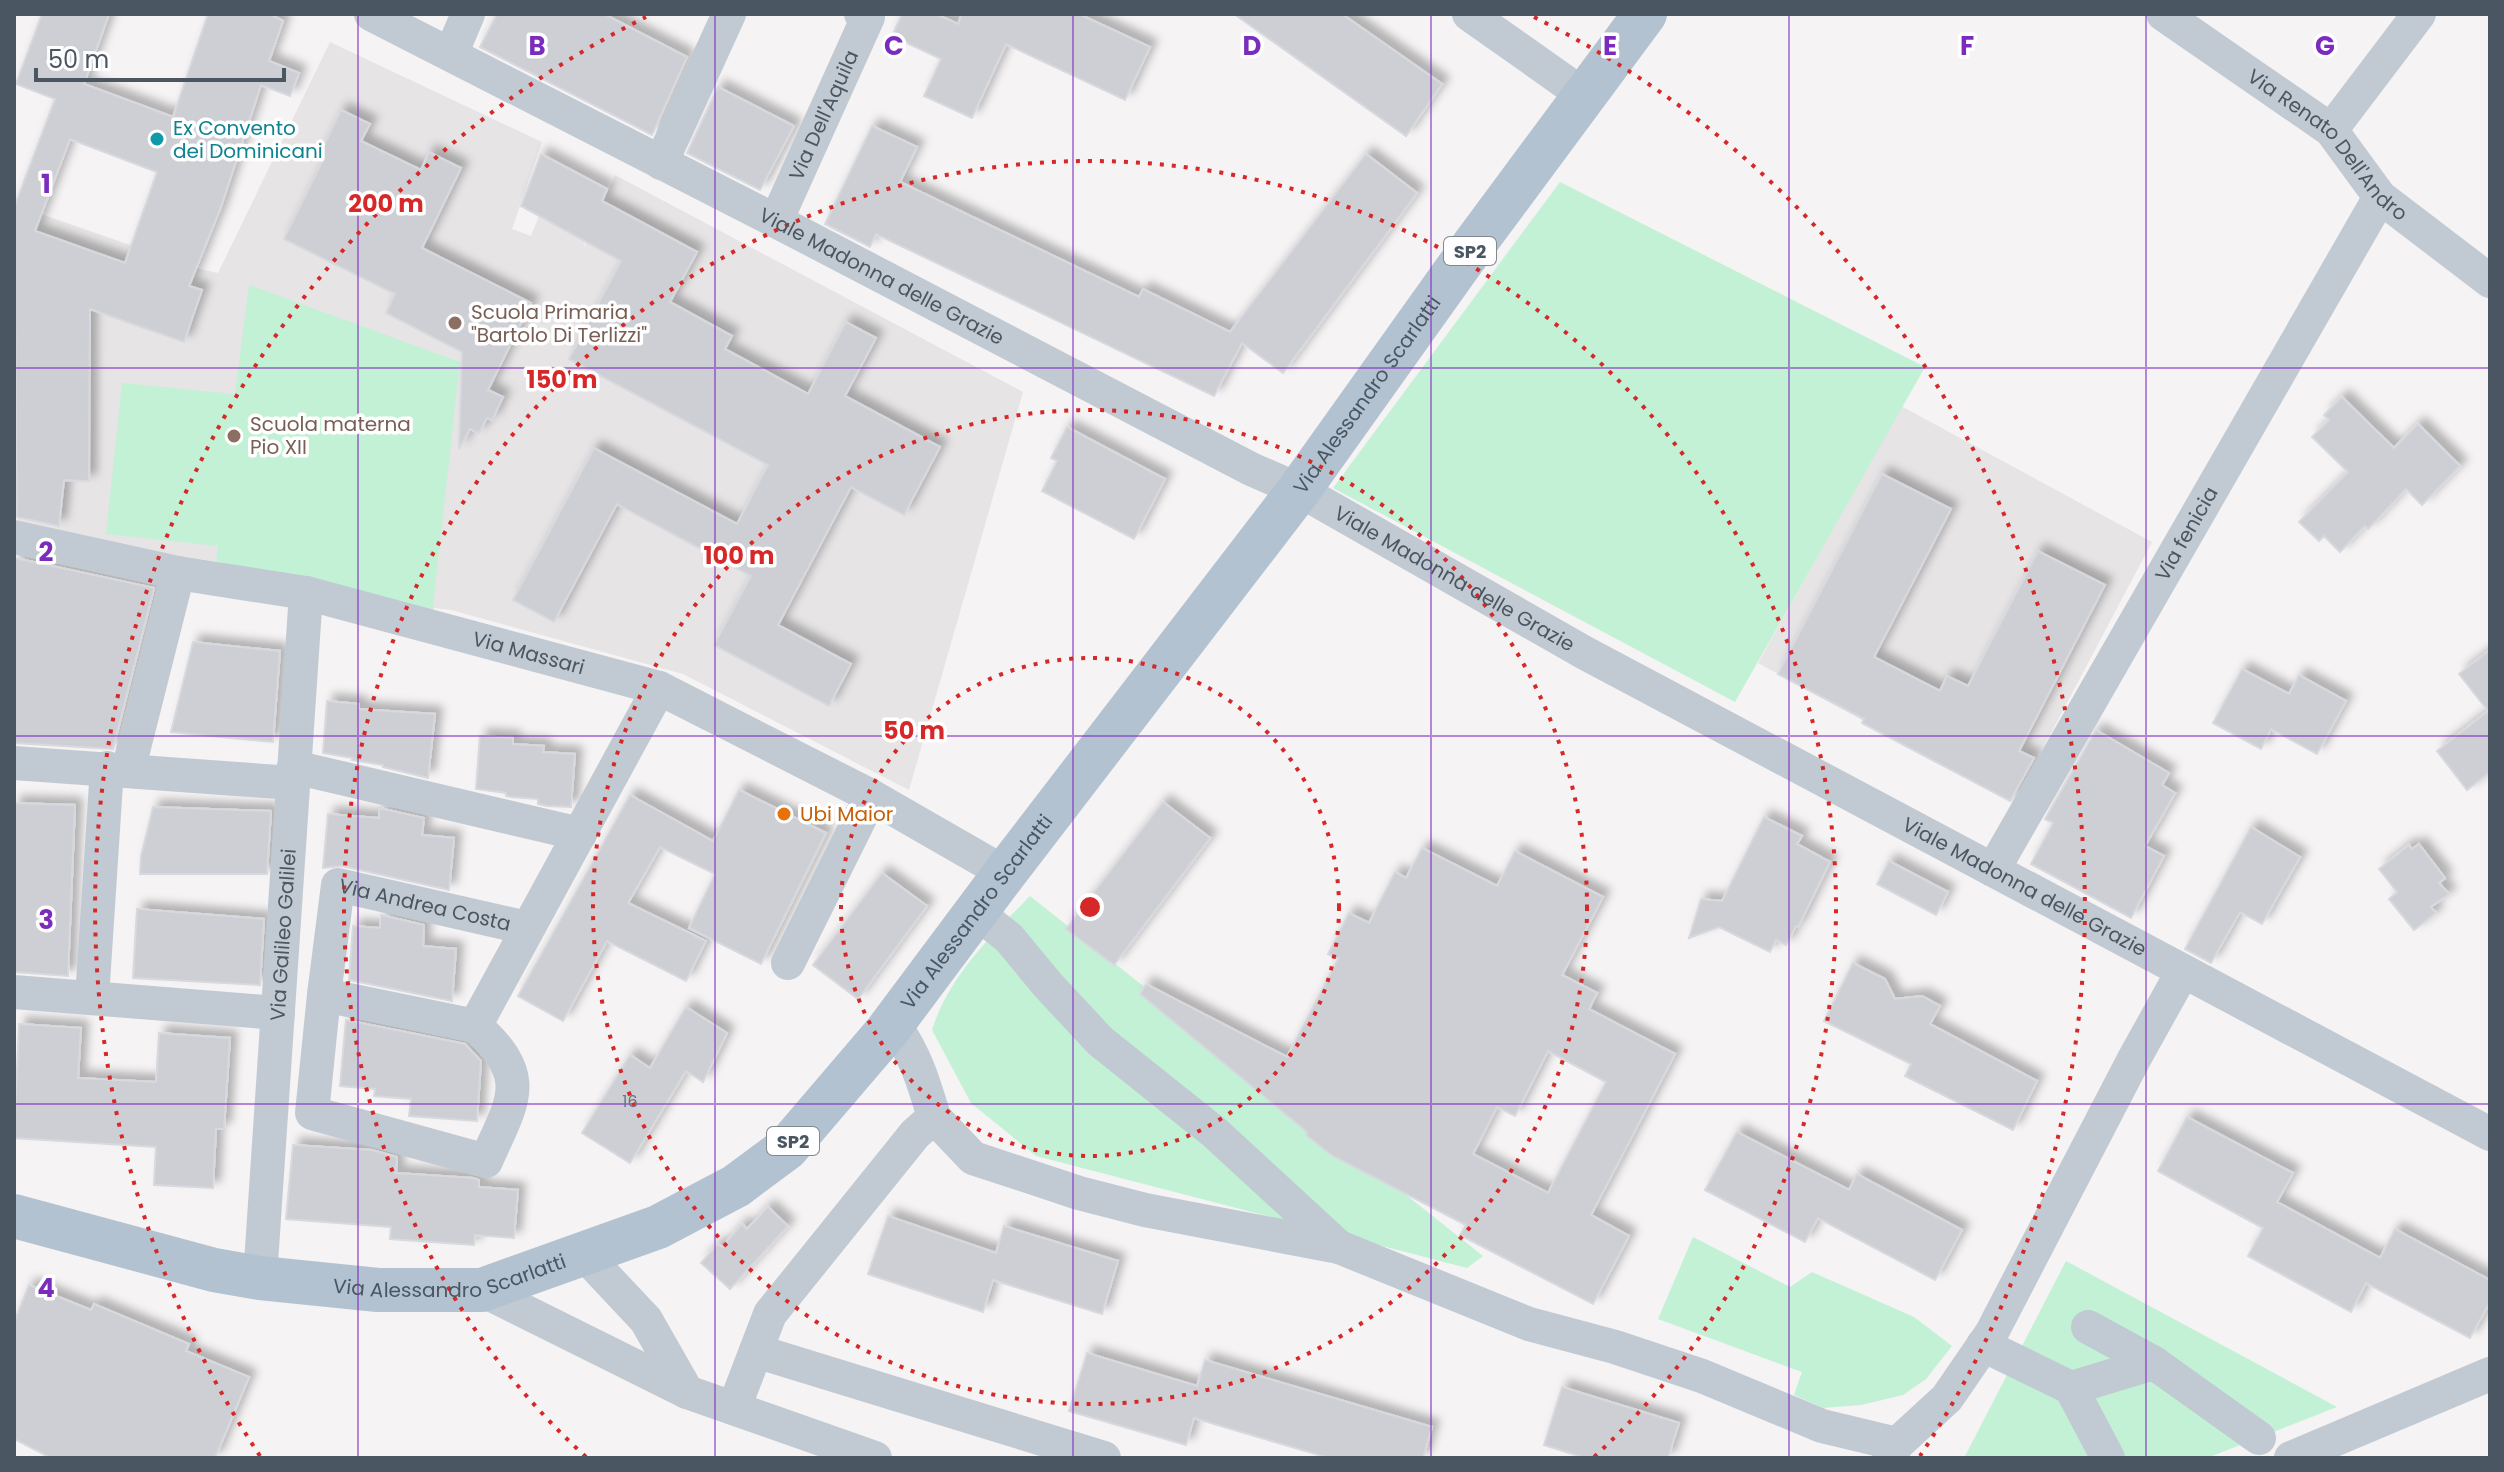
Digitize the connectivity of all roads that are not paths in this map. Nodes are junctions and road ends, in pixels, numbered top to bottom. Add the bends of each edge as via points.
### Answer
1 (371, 14) edge
2 (468, 14) edge
3 (729, 14) edge
4 (861, 14) edge
5 (1469, 14) edge
6 (1645, 14) edge
7 (2163, 14) edge
8 (2419, 14) edge
9 (451, 54) junction
10 (1585, 96) junction
11 (2331, 130) junction
12 (661, 163) junction
13 (2380, 197) junction
14 (776, 221) junction
15 (2490, 281) edge
16 (1299, 490) junction
17 (14, 537) edge
18 (178, 573) junction
19 (306, 593) junction
20 (659, 688) junction
21 (14, 763) edge
22 (118, 770) junction
23 (294, 775) junction
24 (871, 796) junction
25 (580, 834) junction
26 (288, 863) junction
27 (1993, 870) junction
28 (1005, 873) junction
29 (338, 885) junction
30 (976, 912) junction
31 (527, 928) junction
32 (788, 963) dead end
33 (2183, 971) junction
34 (14, 992) edge
35 (324, 995) junction
36 (92, 998) junction
37 (278, 1013) junction
38 (893, 1023) junction
39 (475, 1026) junction
40 (934, 1117) junction
41 (2490, 1134) edge
42 (14, 1216) edge
43 (1339, 1247) junction
44 (584, 1254) junction
45 (260, 1278) junction
46 (482, 1290) junction
47 (2088, 1327) dead end
48 (1983, 1345) junction
49 (756, 1351) junction
50 (2154, 1363) junction
51 (2490, 1374) edge
52 (2071, 1388) junction
53 (687, 1392) junction
54 (734, 1408) junction
55 (2259, 1438) dead end
56 (1893, 1451) edge
57 (875, 1458) edge
58 (1104, 1458) edge
59 (2108, 1458) edge
60 (2291, 1458) edge

1 - 9 street, Viale Madonna delle Grazie
2 - 9 street
3 - 12 street
4 - 14 street, Via Dell'Aquila via 868,17
5 - 10 street
6 - 10 main road, Via Alessandro Scarlatti / SP2
7 - 11 street, Via Renato Dell'Andro
8 - 11 street
9 - 12 street, Viale Madonna delle Grazie
10 - 16 main road, Via Alessandro Scarlatti / SP2
11 - 13 street, Via Renato Dell'Andro
12 - 14 street, Viale Madonna delle Grazie
13 - 15 street, Via Renato Dell'Andro
13 - 27 street, Via fenicia
14 - 16 street, Viale Madonna delle Grazie
16 - 27 street, Viale Madonna delle Grazie via 1585,653
16 - 28 main road, Via Alessandro Scarlatti / SP2
17 - 18 street, Via Massari
18 - 19 street, Via Massari
18 - 22 street
19 - 20 street, Via Massari
19 - 23 street, Via Galileo Galilei
20 - 24 street, Via Massari
20 - 25 street, Via Andrea Costa
21 - 22 street
22 - 23 street
22 - 36 street
23 - 25 street
23 - 26 street, Via Galileo Galilei
24 - 28 street, Via Massari
24 - 32 street
25 - 31 street, Via Andrea Costa
26 - 29 street
26 - 37 street, Via Galileo Galilei
27 - 33 street, Viale Madonna delle Grazie
28 - 30 main road, Via Alessandro Scarlatti / SP2
29 - 31 street, Via Andrea Costa
29 - 35 street, Via Andrea Costa
30 - 38 main road, Via Alessandro Scarlatti / SP2
30 - 43 street via 1009,938 1100,1041 1214,1132
31 - 39 street, Via Andrea Costa
33 - 41 street, Viale Madonna delle Grazie
33 - 48 street
34 - 36 street
35 - 39 street
35 - 39 street, Via Andrea Costa via 312,1113 486,1161 514,1099 508,1066 497,1045
36 - 37 street
37 - 45 street, Via Galileo Galilei
38 - 40 street via 919,1068
38 - 44 main road, Via Alessandro Scarlatti / SP2 via 787,1148 736,1186 658,1227
40 - 43 street via 973,1158 1079,1193
40 - 49 street via 770,1314
42 - 45 main road, Via Alessandro Scarlatti / SP2
43 - 56 street via 1529,1324 1702,1376
44 - 46 main road, Via Alessandro Scarlatti / SP2
44 - 53 street via 646,1320
45 - 46 main road, Via Alessandro Scarlatti / SP2 via 378,1290
46 - 53 street
47 - 50 street
48 - 52 street
48 - 56 street via 1947,1398
49 - 54 street
49 - 58 street
50 - 52 street
50 - 55 street
51 - 60 street
52 - 59 street
53 - 54 street
54 - 57 street

